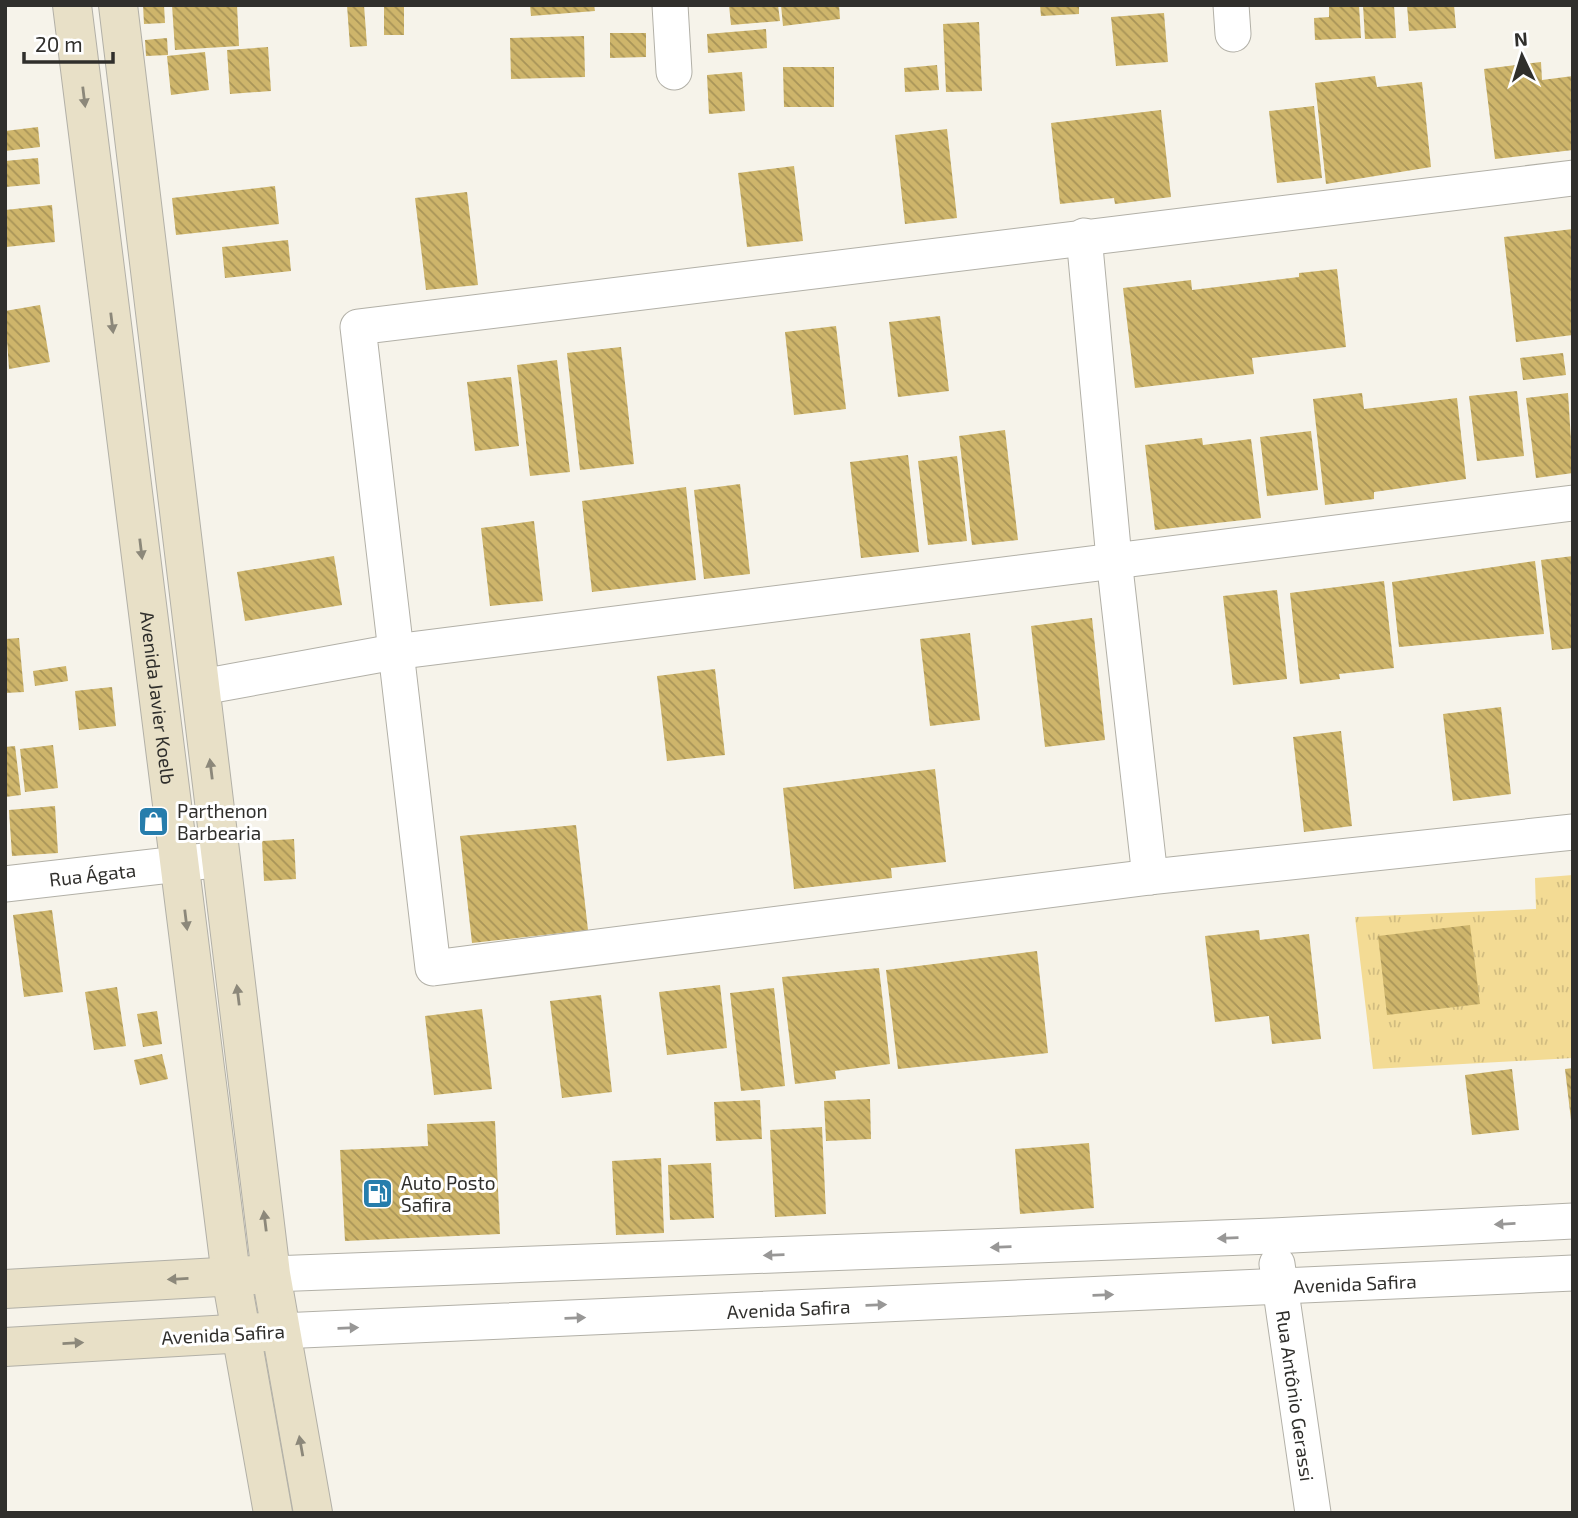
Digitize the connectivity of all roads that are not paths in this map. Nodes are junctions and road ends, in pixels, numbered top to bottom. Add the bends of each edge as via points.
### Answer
1 (72, 5) edge
2 (118, 5) edge
3 (670, 5) edge
4 (674, 72) dead end
5 (1573, 178) edge
6 (1084, 236) junction
7 (1573, 503) edge
8 (1114, 559) junction
9 (394, 652) junction
10 (202, 687) junction
11 (1573, 832) edge
12 (222, 859) junction
13 (178, 862) junction
14 (1150, 877) junction
15 (5, 884) edge
16 (1573, 1221) edge
17 (1273, 1236) junction
18 (1573, 1273) edge
19 (271, 1274) junction
20 (231, 1276) junction
21 (1280, 1287) junction
22 (5, 1289) edge
23 (280, 1331) junction
24 (239, 1334) junction
25 (5, 1347) edge
26 (273, 1513) edge
27 (313, 1513) edge
28 (1313, 1513) edge

1 -> 13 street, Avenida Javier Koelb
2 - 10 street
3 - 4 street
5 - 6 street
6 - 8 street
6 - 9 street via 358,327
7 - 8 street
8 - 9 street
8 - 14 street
9 - 10 street
9 - 14 street via 433,968
12 -> 10 street
11 - 14 street
12 - 13 street, Rua Ágata
19 -> 12 street
13 - 15 street, Rua Ágata
13 -> 20 street, Avenida Javier Koelb
16 -> 17 street
17 -> 19 street
17 - 21 street, Rua Antônio Gerassi
18 - 21 street, Avenida Safira
19 - 20 street
19 - 23 street
20 -> 22 street
20 - 24 street, Avenida Javier Koelb
23 -> 21 street, Avenida Safira
21 - 28 street, Rua Antônio Gerassi
23 - 24 street, Avenida Safira
27 -> 23 street
25 -> 24 street, Avenida Safira
24 - 26 street, Avenida Javier Koelb

